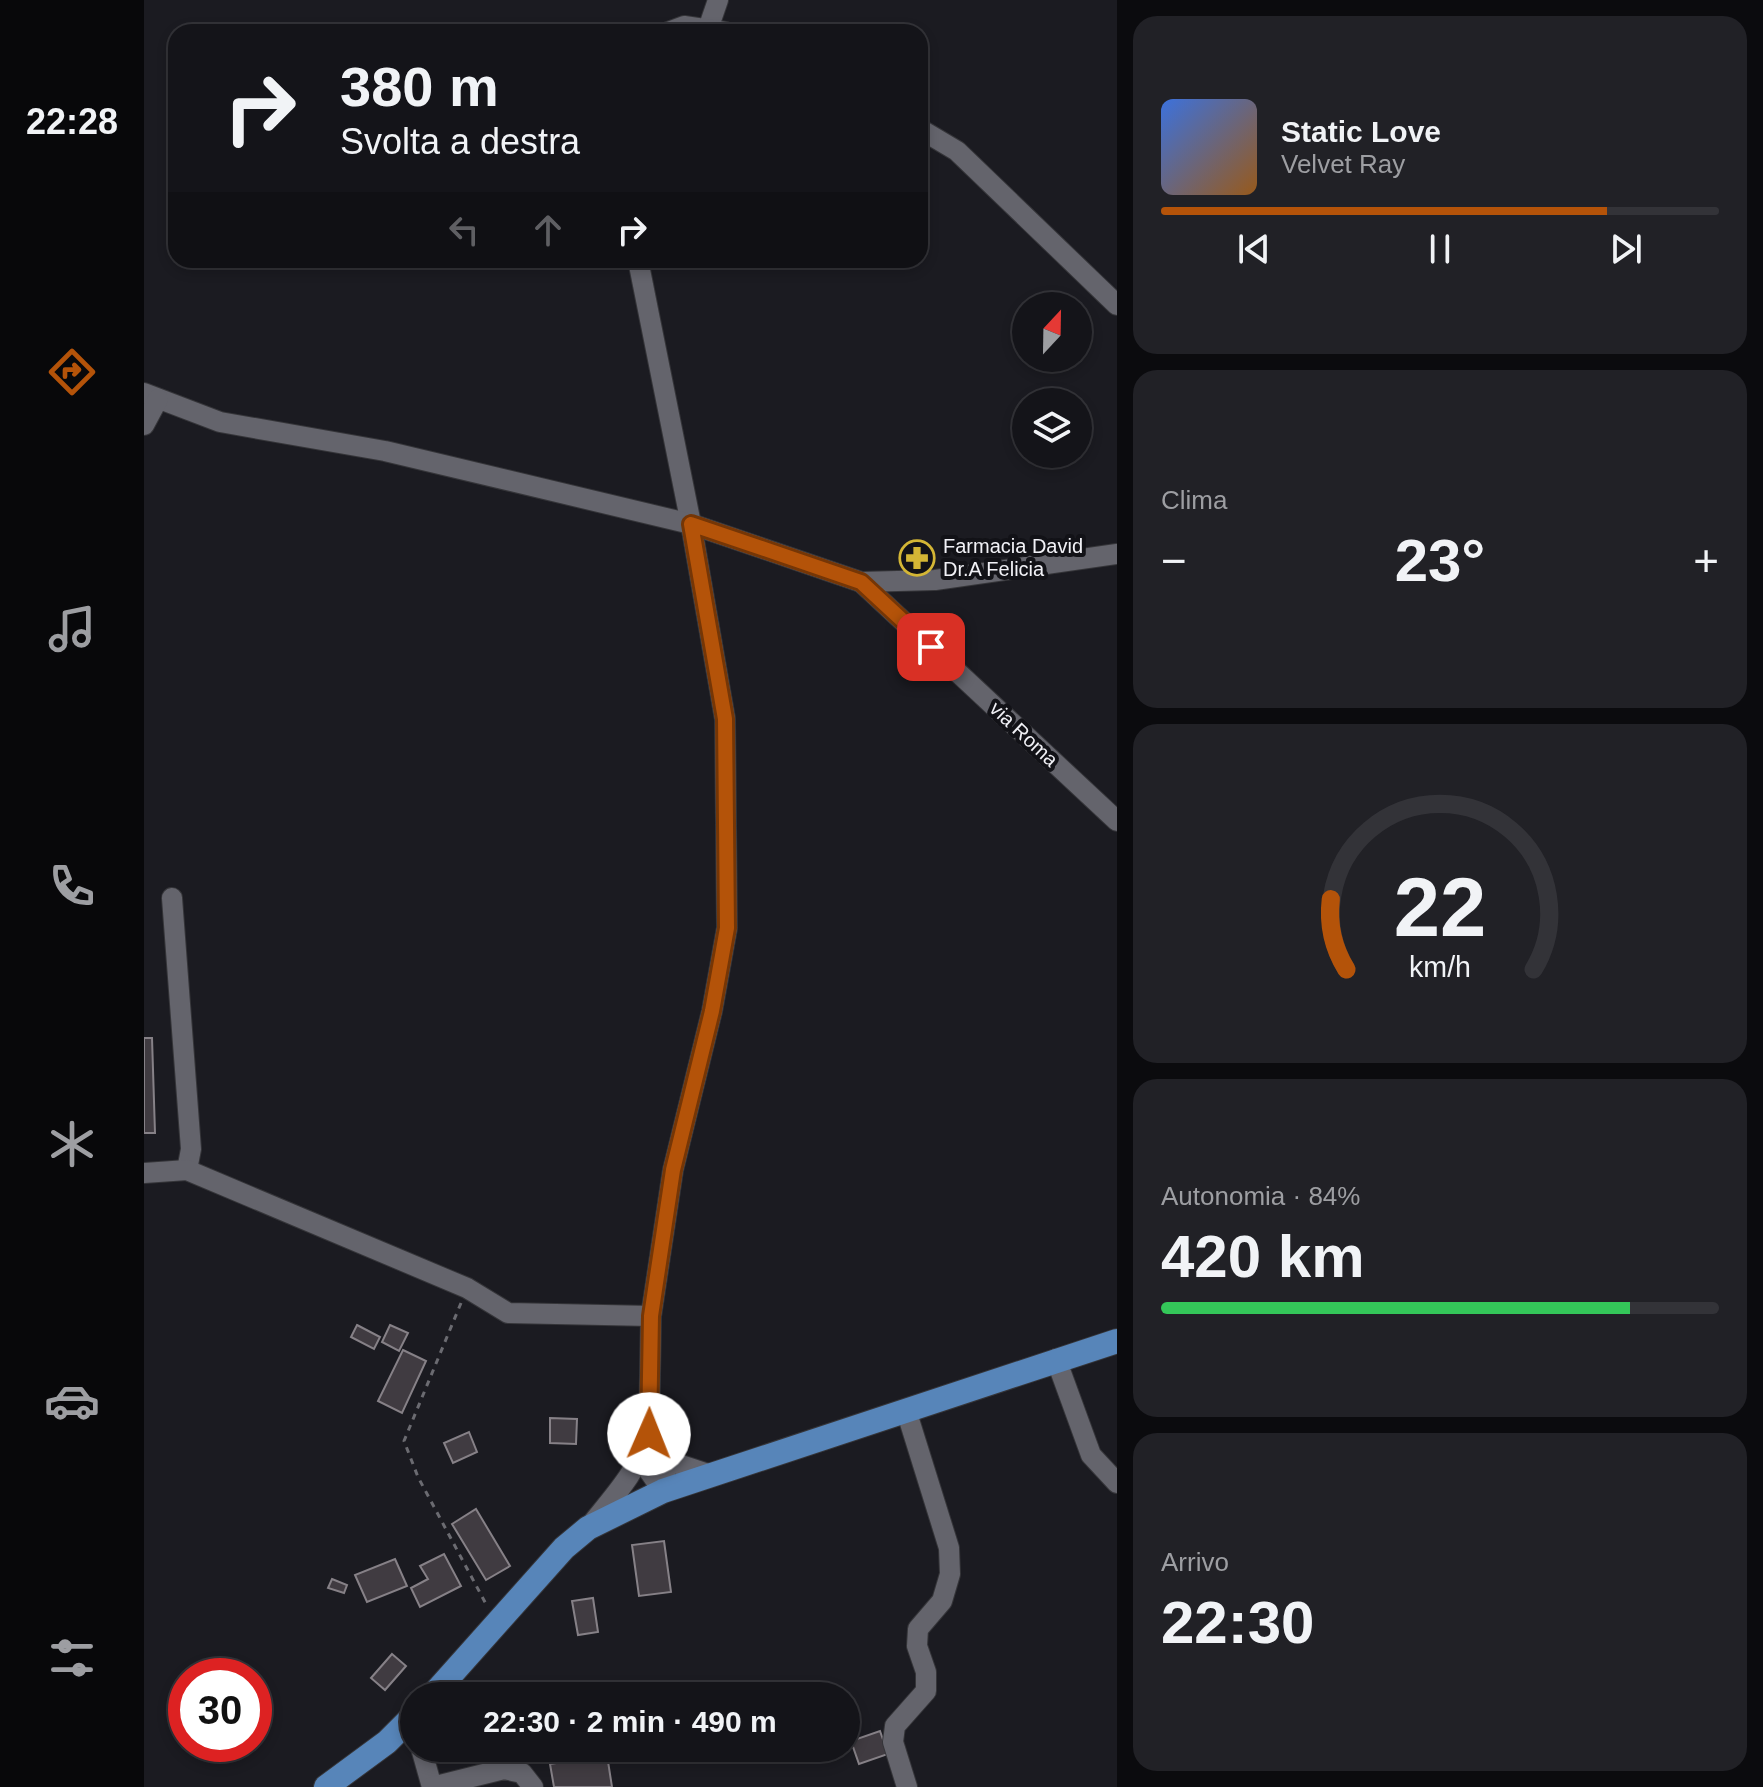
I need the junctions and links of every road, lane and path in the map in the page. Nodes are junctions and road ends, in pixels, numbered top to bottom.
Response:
1 (718, 0) edge
2 (717, 24) edge
3 (928, 134) edge
4 (640, 268) edge
5 (1117, 305) edge
6 (151, 396) edge
7 (144, 425) edge
8 (691, 524) junction
9 (1117, 554) edge
10 (861, 582) junction
11 (1117, 821) edge
12 (172, 898) dead end
13 (187, 1170) junction
14 (144, 1173) edge
15 (467, 1288) junction
16 (651, 1316) junction
17 (1117, 1341) edge
18 (1056, 1359) junction
19 (906, 1410) junction
20 (650, 1443) junction
21 (711, 1475) junction
22 (1117, 1483) edge
23 (663, 1491) junction
24 (588, 1528) junction
25 (497, 1624) junction
26 (445, 1682) edge
27 (400, 1730) edge
28 (425, 1762) edge
29 (326, 1787) edge
30 (432, 1787) edge
31 (533, 1787) edge
32 (907, 1787) edge

1 - 2 street
3 - 5 street
4 - 8 street
6 - 7 street
6 - 8 street
8 - 10 street
8 - 16 street
9 - 10 street
10 - 11 street, via Roma
12 - 13 street
13 - 14 street
13 - 15 street
15 - 16 street
15 - 25 path
16 - 20 street
17 - 18 main road
18 - 19 main road
18 - 22 street
19 - 21 main road
19 - 32 street
20 - 21 street
20 - 23 street
20 - 24 street
21 - 23 main road
23 - 24 main road
24 - 25 main road
25 - 26 main road
27 - 29 main road
28 - 30 street
30 - 31 street

